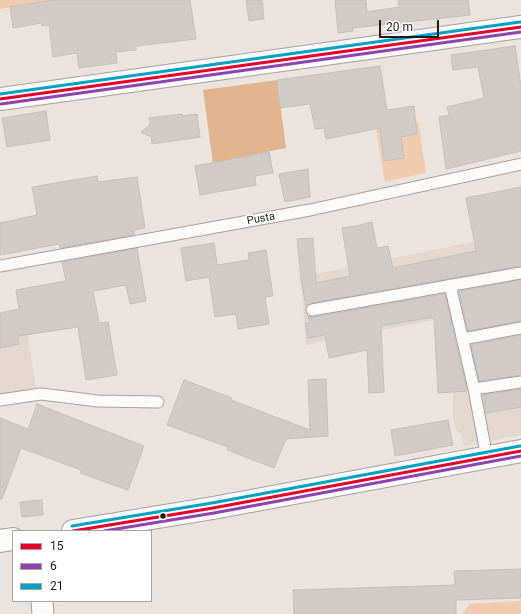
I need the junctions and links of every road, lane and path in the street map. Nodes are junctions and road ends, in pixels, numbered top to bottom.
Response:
1 (520, 26) edge
2 (0, 99) edge
3 (521, 164) edge
4 (0, 266) edge
5 (521, 273) edge
6 (450, 285) junction
7 (312, 310) dead end
8 (521, 328) edge
9 (462, 339) junction
10 (521, 382) edge
11 (474, 390) junction
12 (0, 400) edge
13 (158, 402) dead end
14 (521, 451) edge
15 (487, 458) junction
16 (79, 530) edge
17 (12, 539) edge
18 (0, 541) edge
19 (42, 602) edge
20 (43, 614) edge

1 - 2 street
3 - 4 lane, Pusta
5 - 6 lane
6 - 7 lane
6 - 9 lane
8 - 9 lane
9 - 11 lane
10 - 11 lane
11 - 15 lane
12 - 13 lane
14 - 15 street
15 - 16 street
17 - 18 street
19 - 20 street

